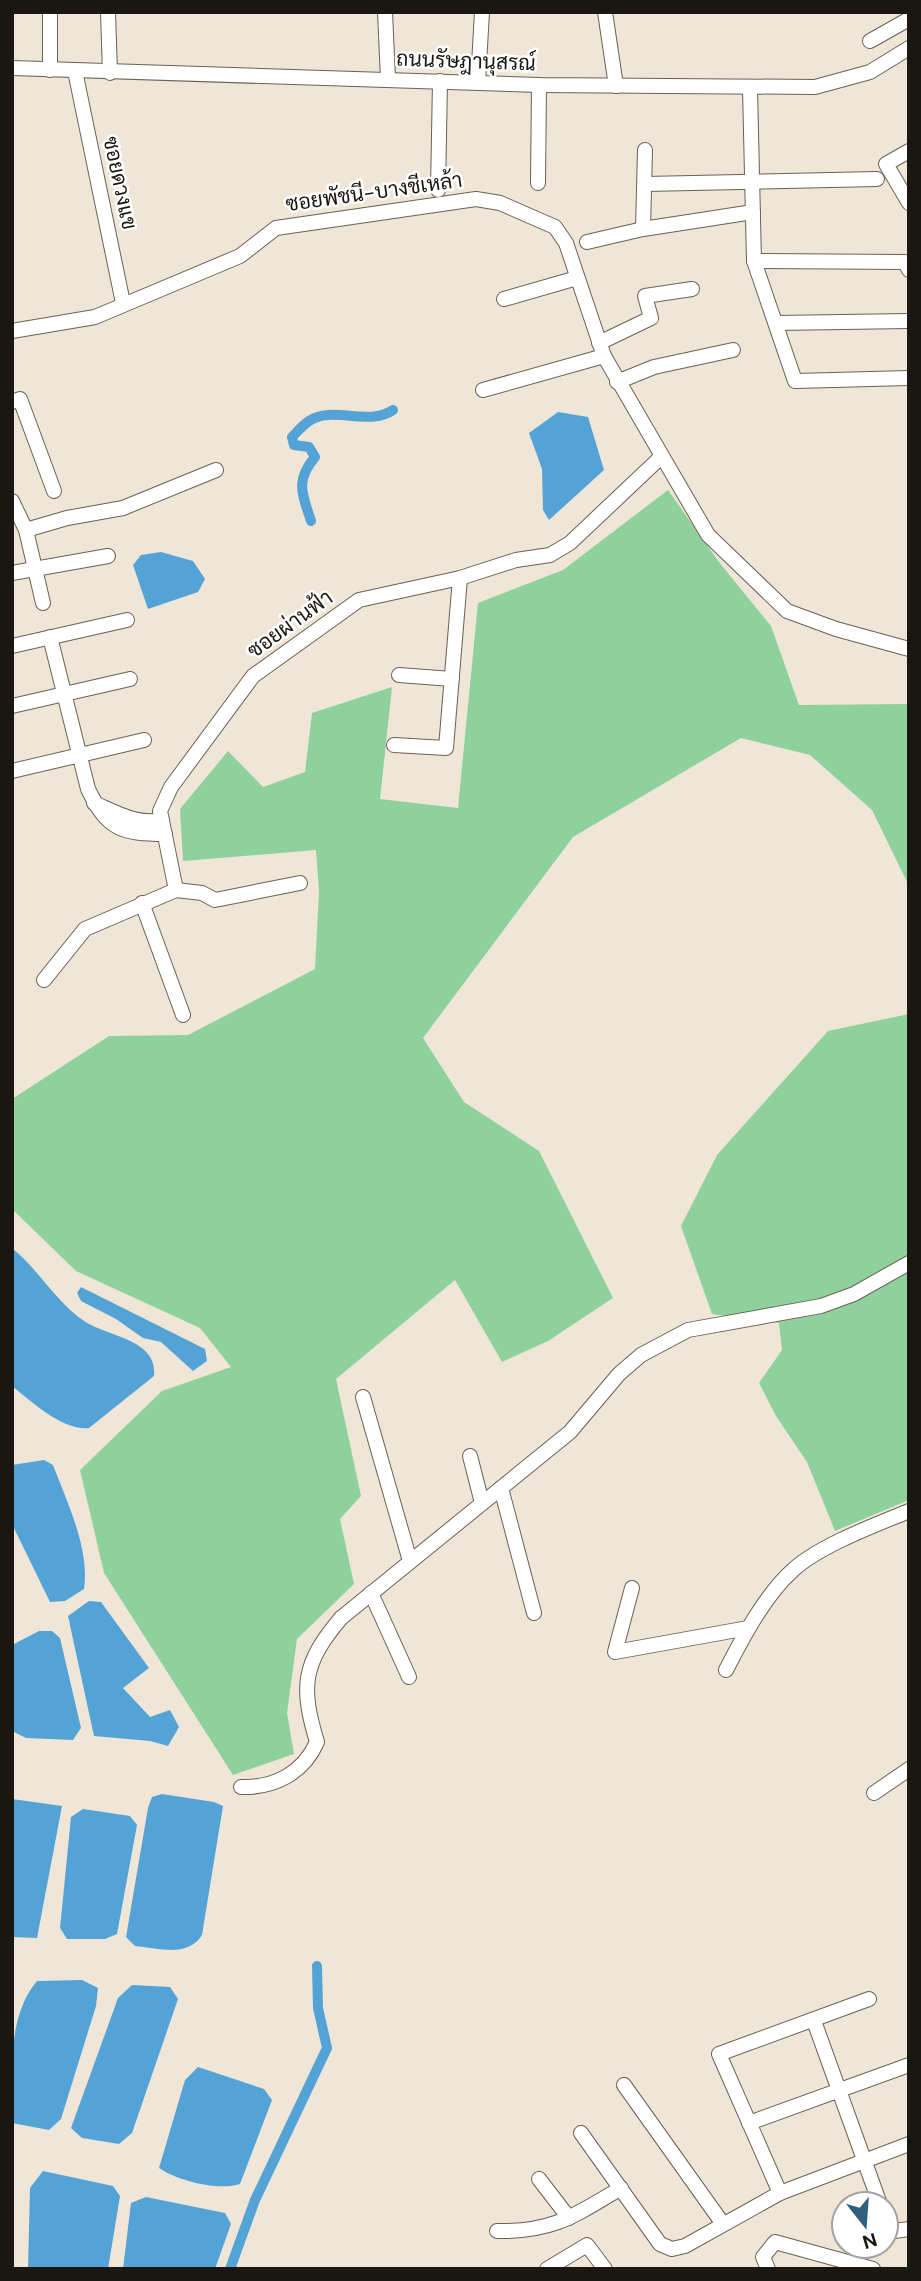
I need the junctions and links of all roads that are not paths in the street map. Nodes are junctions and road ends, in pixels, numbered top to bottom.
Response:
1 (41, 12) edge
2 (50, 12) edge
3 (108, 12) edge
4 (385, 12) edge
5 (482, 12) edge
6 (605, 12) edge
7 (909, 19) edge
8 (870, 41) dead end
9 (909, 48) edge
10 (12, 68) edge
11 (46, 70) junction
12 (75, 72) junction
13 (110, 73) junction
14 (388, 79) junction
15 (440, 81) junction
16 (478, 82) junction
17 (539, 85) junction
18 (616, 86) junction
19 (750, 88) junction
20 (645, 150) dead end
21 (909, 150) edge
22 (877, 178) dead end
23 (751, 182) junction
24 (538, 183) dead end
25 (646, 184) junction
26 (438, 190) dead end
27 (909, 203) edge
28 (753, 212) junction
29 (643, 229) junction
30 (587, 242) dead end
31 (754, 261) junction
32 (909, 270) edge
33 (577, 278) junction
34 (692, 289) dead end
35 (504, 299) dead end
36 (123, 303) junction
37 (909, 321) edge
38 (776, 323) junction
39 (12, 331) edge
40 (602, 349) junction
41 (733, 351) dead end
42 (909, 378) edge
43 (617, 382) junction
44 (483, 390) dead end
45 (12, 402) edge
46 (661, 457) junction
47 (216, 470) dead end
48 (54, 491) dead end
49 (12, 502) edge
50 (26, 530) junction
51 (108, 556) dead end
52 (35, 567) junction
53 (12, 573) edge
54 (460, 578) junction
55 (43, 603) dead end
56 (127, 620) dead end
57 (50, 637) junction
58 (12, 646) edge
59 (909, 649) edge
60 (399, 675) dead end
61 (130, 679) dead end
62 (453, 679) junction
63 (64, 694) junction
64 (12, 706) edge
65 (144, 740) dead end
66 (394, 744) dead end
67 (80, 755) junction
68 (12, 771) edge
69 (163, 827) junction
70 (300, 883) dead end
71 (176, 890) junction
72 (142, 903) junction
73 (49, 976) dead end
74 (183, 1015) dead end
75 (909, 1263) edge
76 (363, 1396) dead end
77 (470, 1456) dead end
78 (501, 1488) junction
79 (482, 1503) junction
80 (909, 1511) edge
81 (410, 1561) junction
82 (632, 1588) dead end
83 (371, 1593) junction
84 (534, 1613) dead end
85 (748, 1628) junction
86 (726, 1670) dead end
87 (409, 1677) dead end
88 (909, 1769) edge
89 (241, 1787) dead end
90 (874, 1793) dead end
91 (869, 1999) dead end
92 (814, 2021) junction
93 (909, 2065) edge
94 (624, 2085) dead end
95 (840, 2090) junction
96 (749, 2123) junction
97 (581, 2133) dead end
98 (909, 2144) edge
99 (866, 2161) junction
100 (539, 2179) dead end
101 (621, 2188) junction
102 (875, 2190) edge
103 (780, 2193) junction
104 (569, 2218) junction
105 (723, 2224) junction
106 (496, 2231) dead end
107 (547, 2269) edge
108 (605, 2269) edge
109 (768, 2269) edge
110 (873, 2269) edge

1 - 11 street
2 - 11 street
3 - 13 street
4 - 14 street
5 - 16 street
6 - 18 street
7 - 8 street
9 - 19 street, ถนนรัษฎานุสรณ์
10 - 11 street, ถนนรัษฎานุสรณ์
11 - 12 street, ถนนรัษฎานุสรณ์
12 - 13 street, ถนนรัษฎานุสรณ์
12 - 36 street, ซอยดวงแข
13 - 14 street, ถนนรัษฎานุสรณ์
14 - 15 street, ถนนรัษฎานุสรณ์
15 - 16 street, ถนนรัษฎานุสรณ์
15 - 26 street
16 - 17 street, ถนนรัษฎานุสรณ์
17 - 18 street, ถนนรัษฎานุสรณ์
17 - 24 street
18 - 19 street, ถนนรัษฎานุสรณ์
19 - 23 street
20 - 25 street
21 - 27 street
22 - 23 street
23 - 25 street
23 - 28 street
25 - 29 street
28 - 29 street
28 - 31 street
29 - 30 street
31 - 32 street
31 - 38 street
33 - 35 street
33 - 36 street, ซอยพัชนี-บางชีเหล้า
33 - 40 street, ซอยพัชนี-บางชีเหล้า
34 - 40 street
36 - 39 street, ซอยพัชนี-บางชีเหล้า
37 - 38 street
38 - 42 street
40 - 43 street, ซอยพัชนี-บางชีเหล้า
40 - 44 street
41 - 43 street
43 - 46 street, ซอยพัชนี-บางชีเหล้า
45 - 48 street
46 - 54 street, ซอยผ่านฟ้า
46 - 59 street, ซอยพัชนี-บางชีเหล้า
47 - 50 street
49 - 50 street
50 - 52 street
51 - 52 street
52 - 53 street
52 - 55 street
54 - 62 street
54 - 69 street, ซอยผ่านฟ้า
56 - 57 street
57 - 58 street
57 - 63 street
60 - 62 street
61 - 63 street
62 - 66 street
63 - 64 street
63 - 67 street
65 - 67 street
67 - 68 street
67 - 69 street
69 - 71 street, ซอยผ่านฟ้า
70 - 71 street
71 - 72 street
72 - 73 street
72 - 74 street
75 - 78 street
76 - 81 street
77 - 79 street
78 - 79 street
78 - 84 street
79 - 81 street
80 - 85 street
81 - 83 street
82 - 85 street
83 - 87 street
83 - 89 street
85 - 86 street
88 - 90 street
91 - 92 street
92 - 95 street
92 - 96 street
93 - 95 street
94 - 105 street
95 - 96 street
95 - 99 street
96 - 103 street
97 - 101 street
98 - 99 street
99 - 102 street
99 - 103 street
100 - 104 street
101 - 104 street
101 - 105 street
103 - 105 street
104 - 106 street
107 - 108 street
109 - 110 street

